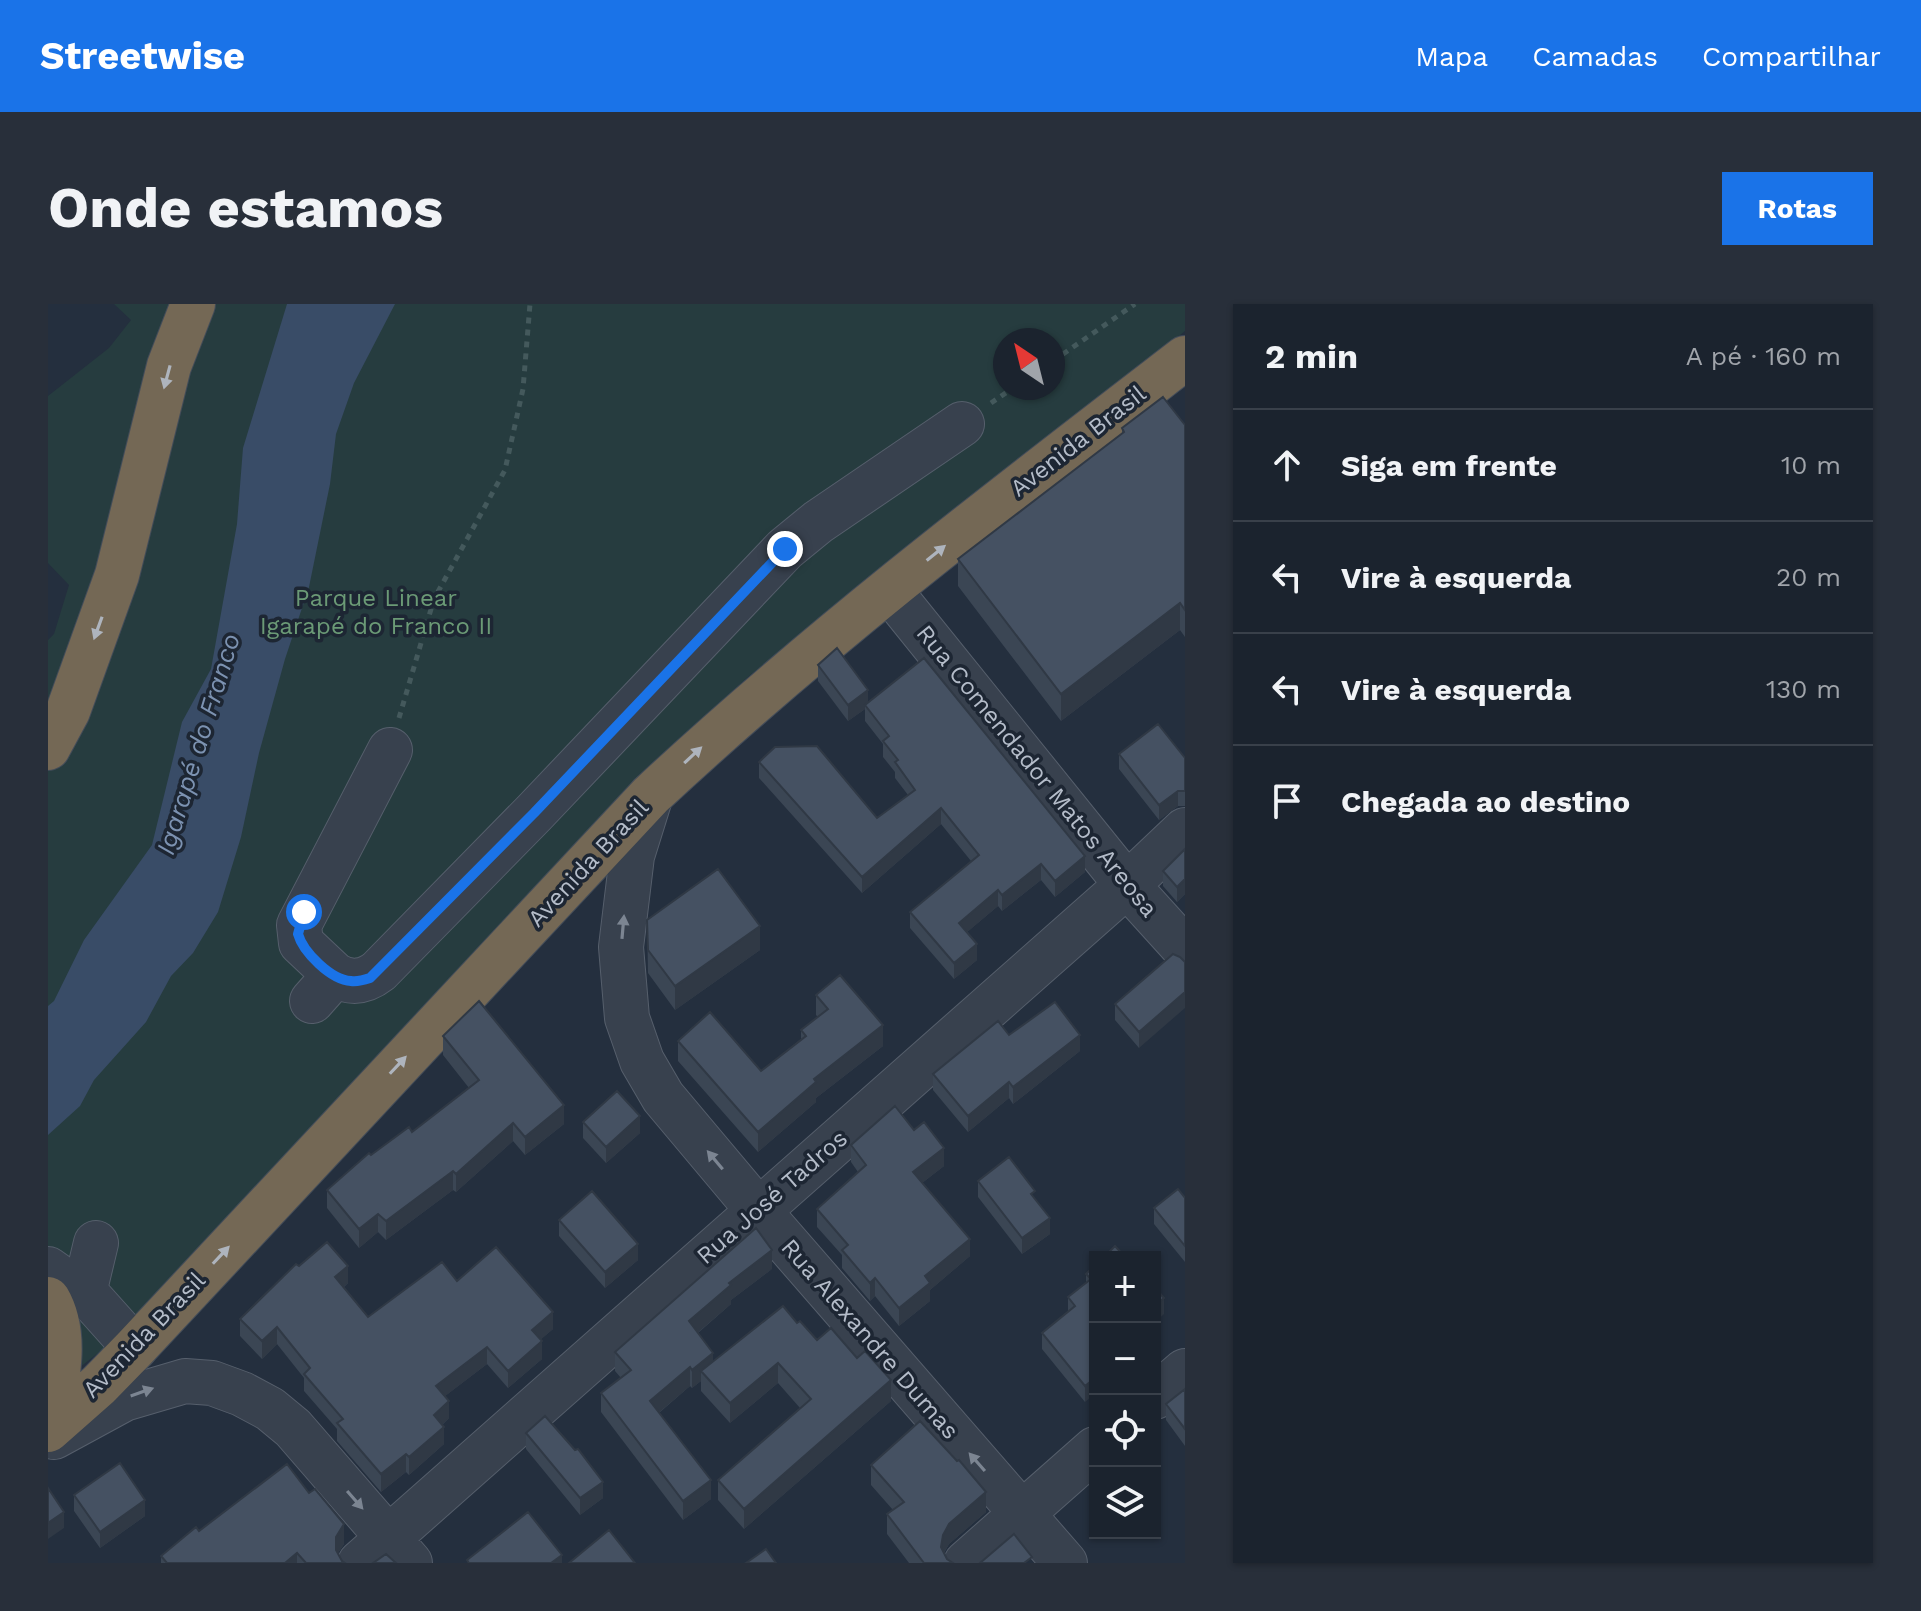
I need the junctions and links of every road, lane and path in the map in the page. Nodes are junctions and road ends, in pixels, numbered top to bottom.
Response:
1 (193, 304) edge
2 (530, 304) edge
3 (1135, 304) edge
4 (1065, 353) edge
5 (1185, 358) edge
6 (962, 424) dead end
7 (890, 591) junction
8 (48, 748) edge
9 (390, 750) joint
10 (651, 795) junction
11 (1185, 830) edge
12 (1127, 885) junction
13 (1185, 949) edge
14 (757, 1209) junction
15 (96, 1243) dead end
16 (48, 1269) edge
17 (66, 1296) edge
18 (135, 1348) junction
19 (1185, 1371) edge
20 (1157, 1395) edge
21 (49, 1433) edge
22 (1089, 1454) edge
23 (1022, 1513) junction
24 (386, 1555) edge
25 (966, 1563) edge
26 (1065, 1563) edge

1 -> 8 highway
2 - 9 path
3 - 4 path
7 -> 5 highway, Avenida Brasil
6 - 9 street
10 -> 7 highway, Avenida Brasil
7 - 12 street, Rua Comendador Matos Areosa
14 -> 10 street, Rua Alexandre Dumas
18 -> 10 highway, Avenida Brasil
11 - 12 street, Rua José Tadros
12 - 13 street, Rua Comendador Matos Areosa
12 - 14 street, Rua José Tadros
23 -> 14 street, Rua Alexandre Dumas
14 - 24 street, Rua José Tadros
15 - 17 street
16 - 17 street
17 - 18 street
17 - 21 highway
18 - 21 highway, Avenida Brasil
19 - 20 street
21 -> 24 street
22 - 23 street
23 - 25 street
23 - 26 street, Rua Alexandre Dumas

